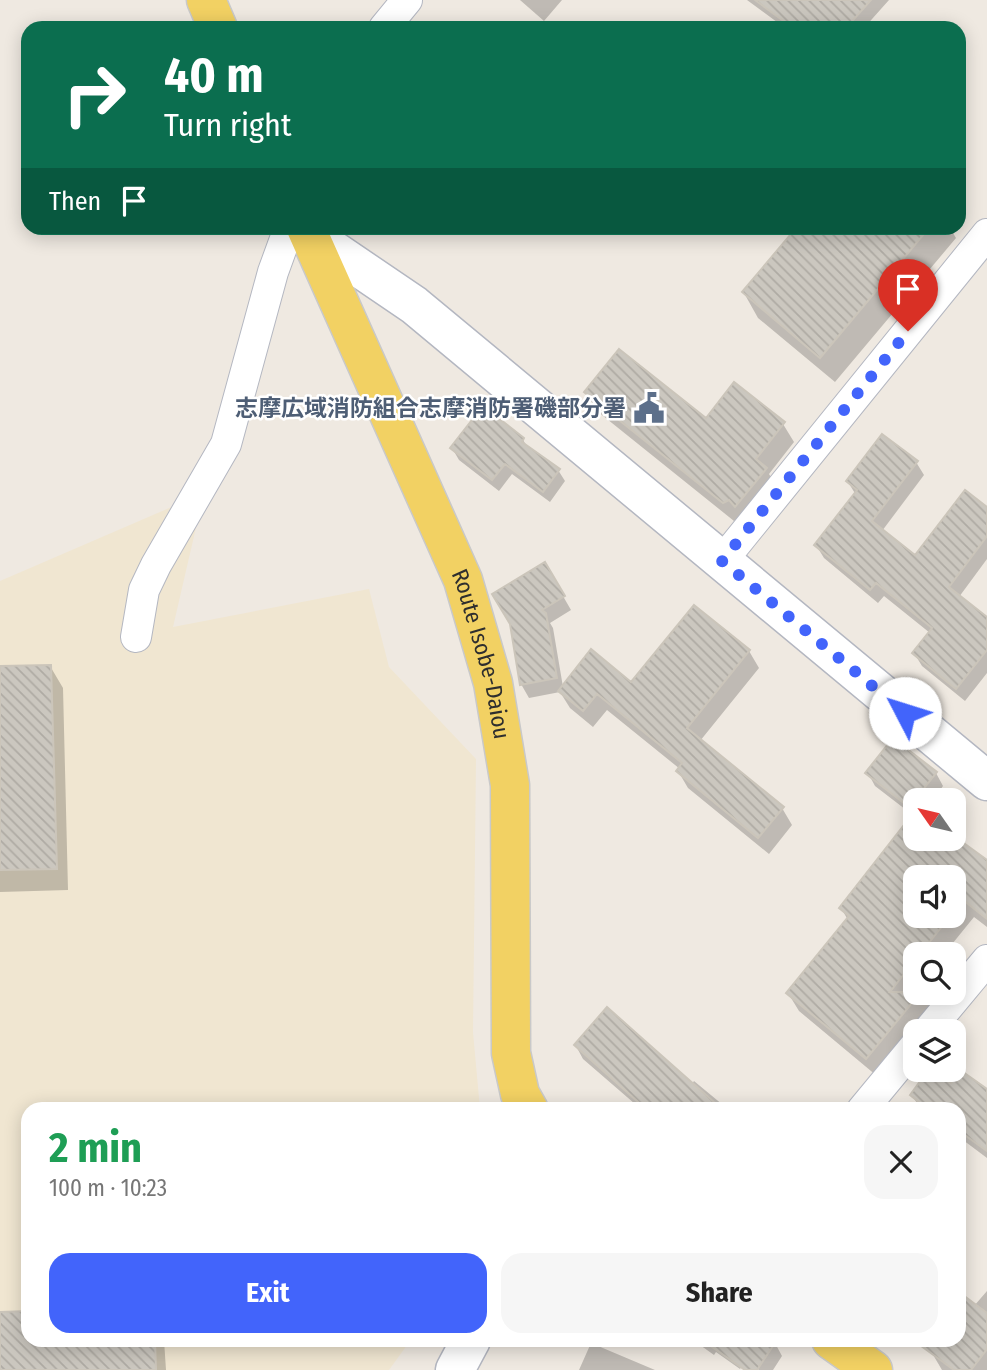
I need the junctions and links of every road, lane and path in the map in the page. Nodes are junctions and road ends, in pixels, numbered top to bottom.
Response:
1 (206, 0) edge
2 (407, 0) edge
3 (215, 21) edge
4 (390, 21) edge
5 (987, 234) edge
6 (297, 235) edge
7 (304, 235) edge
8 (310, 235) edge
9 (722, 561) junction
10 (136, 637) dead end
11 (987, 781) edge
12 (987, 960) edge
13 (938, 1019) edge
14 (903, 1060) edge
15 (524, 1102) edge
16 (869, 1102) edge
17 (467, 1347) edge
18 (841, 1347) edge
19 (455, 1370) edge
20 (873, 1370) edge

1 - 3 main road
2 - 4 street
5 - 9 street
6 - 10 street
7 - 15 main road, Route Isobe-Daiou
8 - 9 street
9 - 11 street
12 - 13 street
14 - 16 street
17 - 19 street
18 - 20 main road

